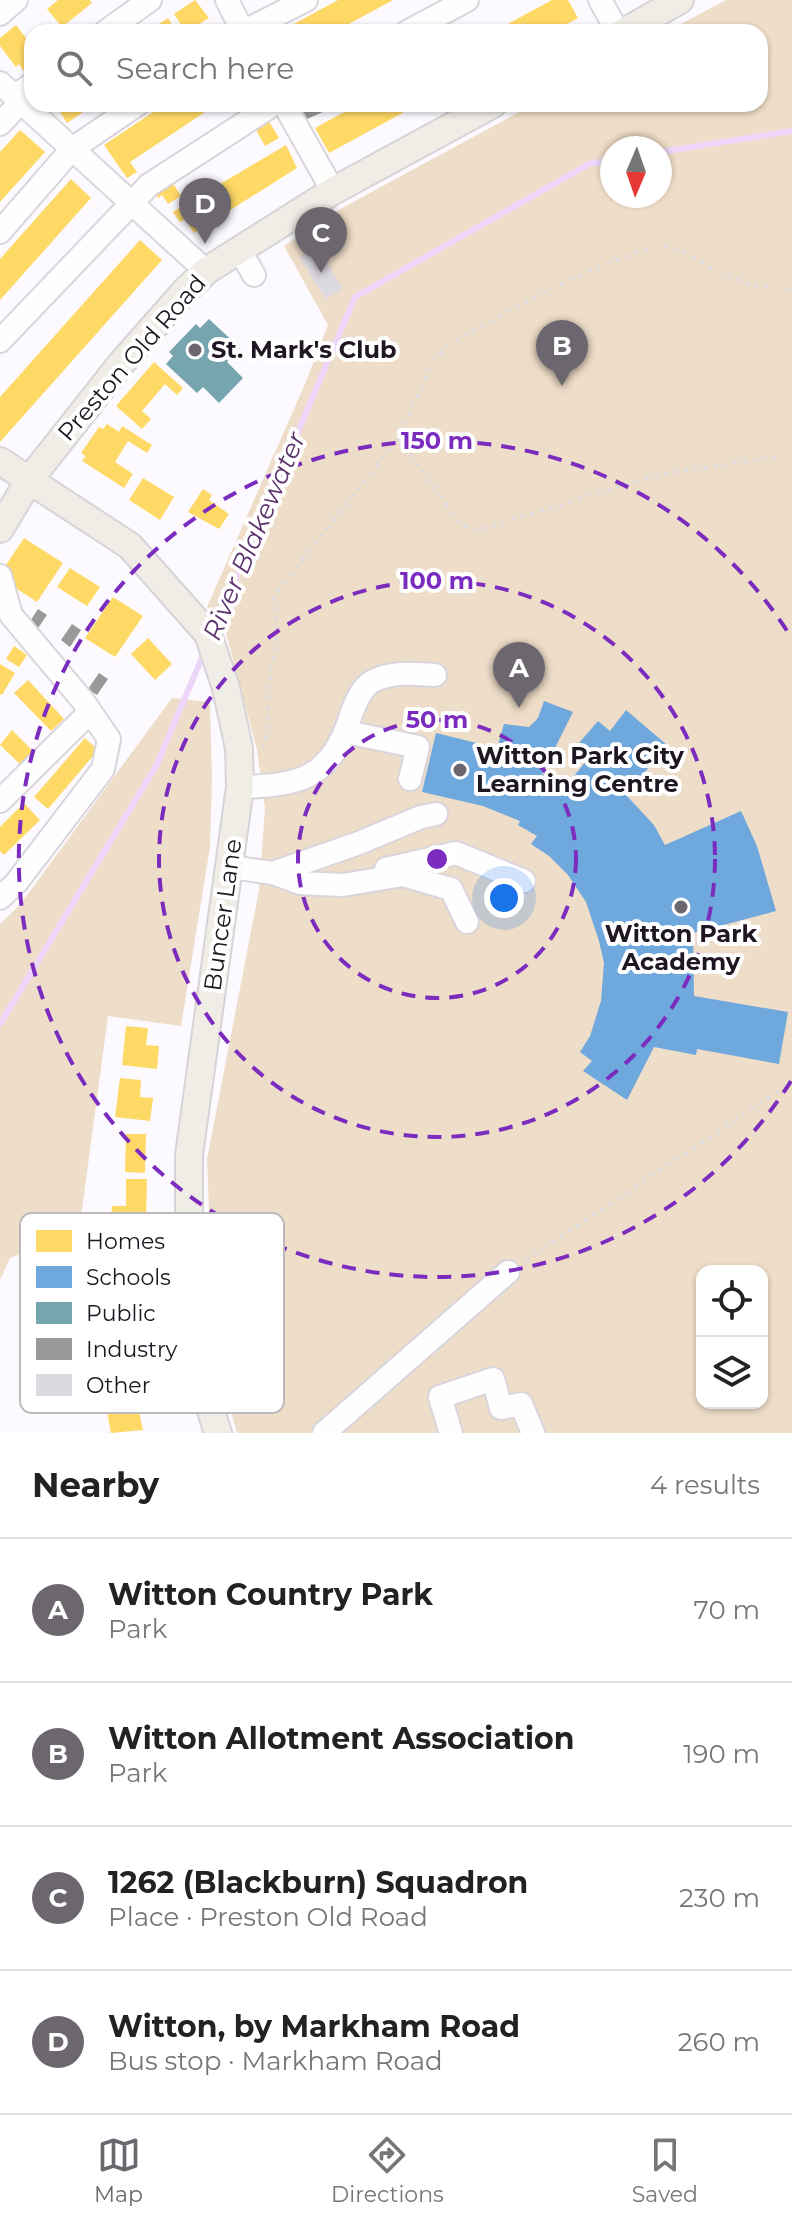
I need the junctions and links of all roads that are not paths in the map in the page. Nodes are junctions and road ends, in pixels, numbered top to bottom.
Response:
1 (16, 0) edge
2 (150, 0) edge
3 (227, 0) edge
4 (306, 0) edge
5 (467, 0) edge
6 (600, 0) edge
7 (680, 0) edge
8 (0, 14) edge
9 (116, 24) edge
10 (239, 24) edge
11 (259, 24) edge
12 (422, 24) edge
13 (616, 24) edge
14 (636, 24) edge
15 (17, 91) edge
16 (37, 112) edge
17 (126, 112) edge
18 (262, 112) edge
19 (289, 112) edge
20 (478, 112) edge
21 (0, 124) edge
22 (72, 149) junction
23 (333, 191) junction
24 (130, 203) junction
25 (0, 232) edge
26 (239, 249) junction
27 (206, 271) junction
28 (254, 275) dead end
29 (0, 341) edge
30 (0, 461) edge
31 (30, 479) junction
32 (0, 529) edge
33 (0, 576) edge
34 (435, 675) dead end
35 (90, 712) junction
36 (346, 732) junction
37 (240, 776) junction
38 (410, 779) dead end
39 (0, 801) edge
40 (436, 814) dead end
41 (231, 867) junction
42 (283, 869) junction
43 (524, 881) dead end
44 (0, 898) edge
45 (467, 922) dead end
46 (189, 1213) edge
47 (508, 1272) road end
48 (212, 1413) edge
49 (218, 1433) edge
50 (324, 1433) edge
51 (451, 1433) edge
52 (533, 1433) edge

1 - 8 street
2 - 9 street
3 - 10 street
4 - 11 street
5 - 12 street
6 - 13 street
7 - 14 main road
15 - 21 street
16 - 22 street
17 - 22 street
18 - 24 street
19 - 23 street
20 - 23 main road, Preston Old Road
22 - 24 street
22 - 25 street
23 - 26 main road, Preston Old Road
24 - 27 street
24 - 29 street
26 - 27 main road, Preston Old Road
26 - 28 street
27 - 31 main road, Preston Old Road
30 - 31 main road, Buncer Lane
31 - 32 main road, Preston Old Road
31 - 37 main road, Buncer Lane
33 - 35 street
34 - 36 street
35 - 39 street
35 - 44 street
36 - 37 street
36 - 38 street
37 - 41 main road, Buncer Lane
40 - 42 street
41 - 42 street
41 - 46 main road, Buncer Lane
42 - 43 street
42 - 45 street
47 - 50 street
48 - 49 main road, Buncer Lane
51 - 52 street

